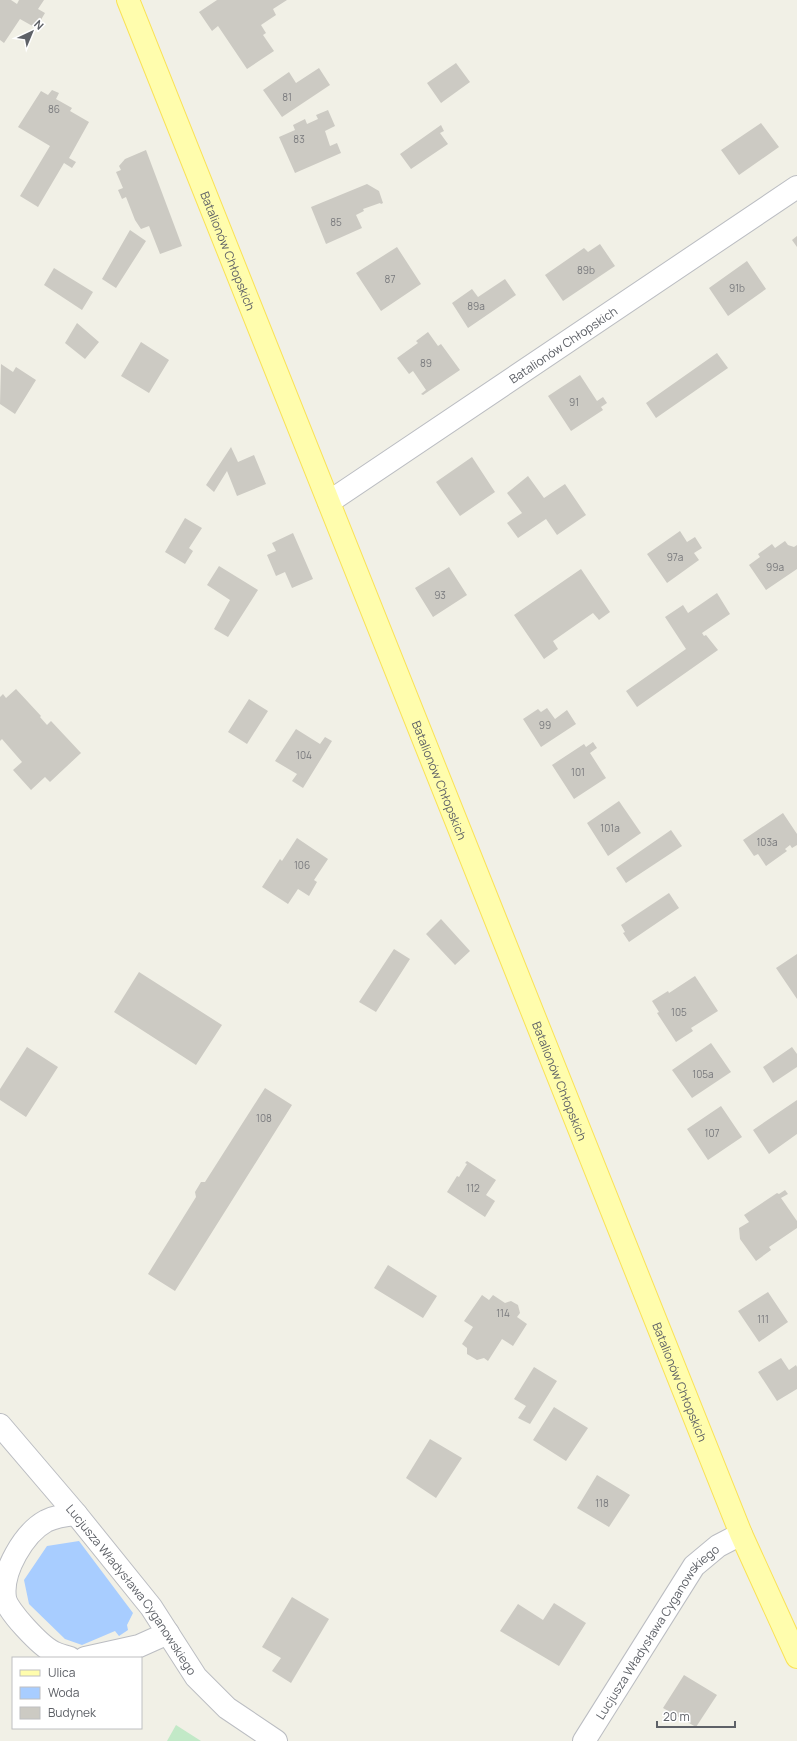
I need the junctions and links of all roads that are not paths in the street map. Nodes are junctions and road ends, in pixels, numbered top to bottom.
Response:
1 (128, 0) edge
2 (797, 187) edge
3 (329, 502) junction
4 (0, 1425) edge
5 (76, 1514) junction
6 (741, 1534) junction
7 (168, 1633) junction
8 (67, 1657) edge
9 (90, 1657) edge
10 (797, 1657) edge
11 (276, 1741) edge
12 (584, 1741) edge

1 - 3 main road, Batalionów Chłopskich
2 - 3 street, Batalionów Chłopskich
3 - 6 main road, Batalionów Chłopskich
4 - 5 street, Lucjusza Władysława Cyganowskiego
5 - 7 street, Lucjusza Władysława Cyganowskiego
5 - 8 street
6 - 10 main road, Batalionów Chłopskich
6 - 12 street, Lucjusza Władysława Cyganowskiego
7 - 9 street
7 - 11 street, Lucjusza Władysława Cyganowskiego

